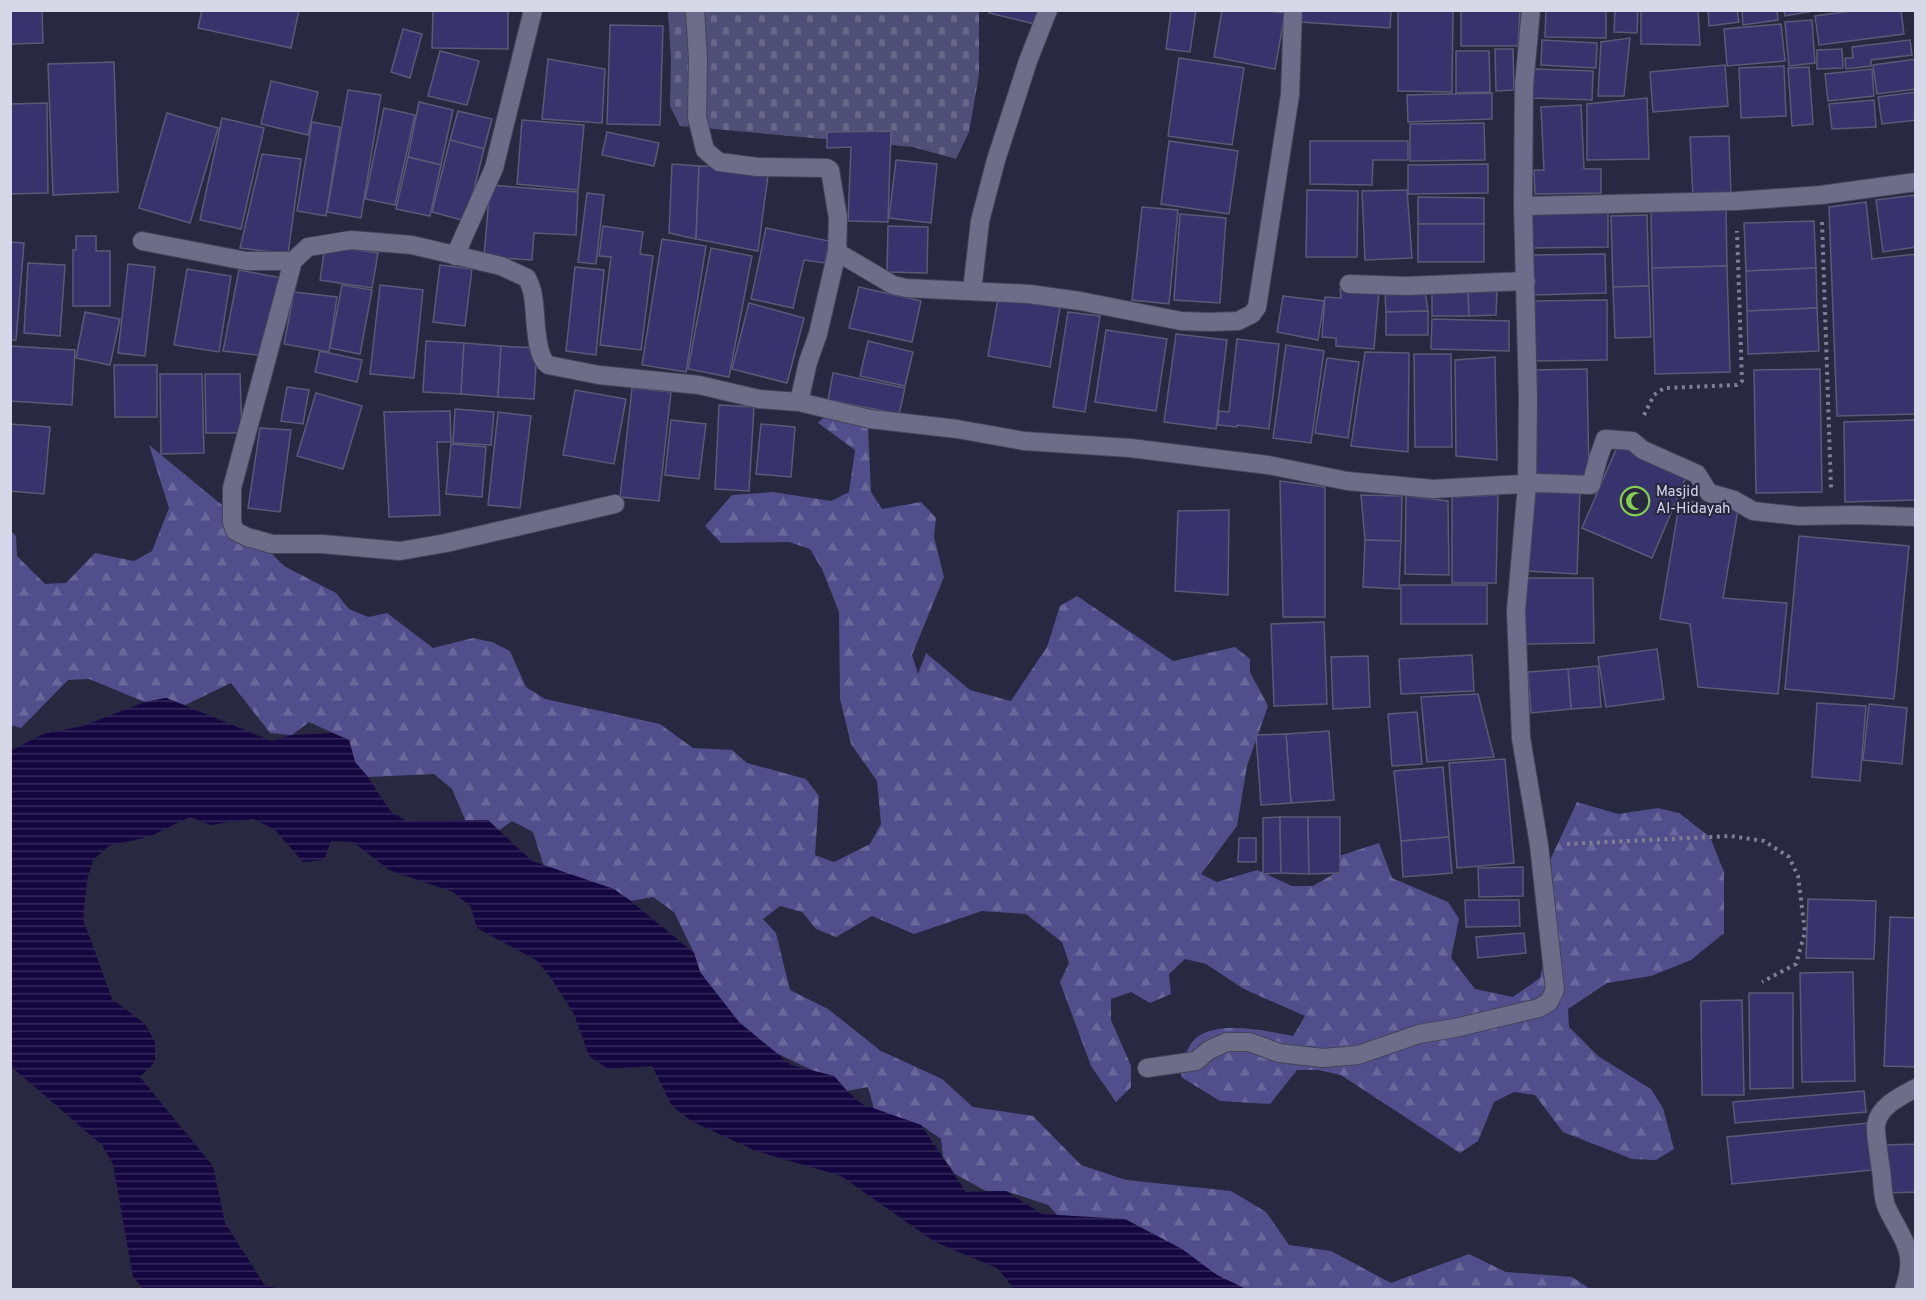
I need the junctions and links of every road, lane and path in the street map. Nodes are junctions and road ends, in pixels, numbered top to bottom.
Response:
1 (533, 10) edge
2 (695, 10) edge
3 (1048, 10) edge
4 (1293, 10) edge
5 (1531, 10) edge
6 (1916, 182) edge
7 (1821, 195) junction
8 (1736, 201) junction
9 (1523, 206) junction
10 (142, 241) dead end
11 (837, 252) junction
12 (455, 256) junction
13 (292, 261) junction
14 (1526, 281) junction
15 (1349, 284) dead end
16 (972, 291) junction
17 (799, 402) junction
18 (1632, 441) junction
19 (1527, 485) junction
20 (615, 504) dead end
21 (1832, 516) junction
22 (1916, 517) edge
23 (1539, 846) junction
24 (1762, 982) dead end
25 (1147, 1068) dead end
26 (1916, 1088) edge
27 (1904, 1290) edge

1 - 12 street
2 - 11 street
3 - 16 street
4 - 16 street
5 - 9 street
6 - 7 street
7 - 8 street
7 - 21 path
8 - 9 street
8 - 18 path
9 - 14 street
10 - 13 street
11 - 16 street
11 - 17 street
12 - 13 street
12 - 17 street
13 - 20 street
14 - 15 street
14 - 19 street
17 - 19 street
18 - 19 street
18 - 21 street
19 - 23 street
21 - 22 street
23 - 24 path
23 - 25 street
26 - 27 street

